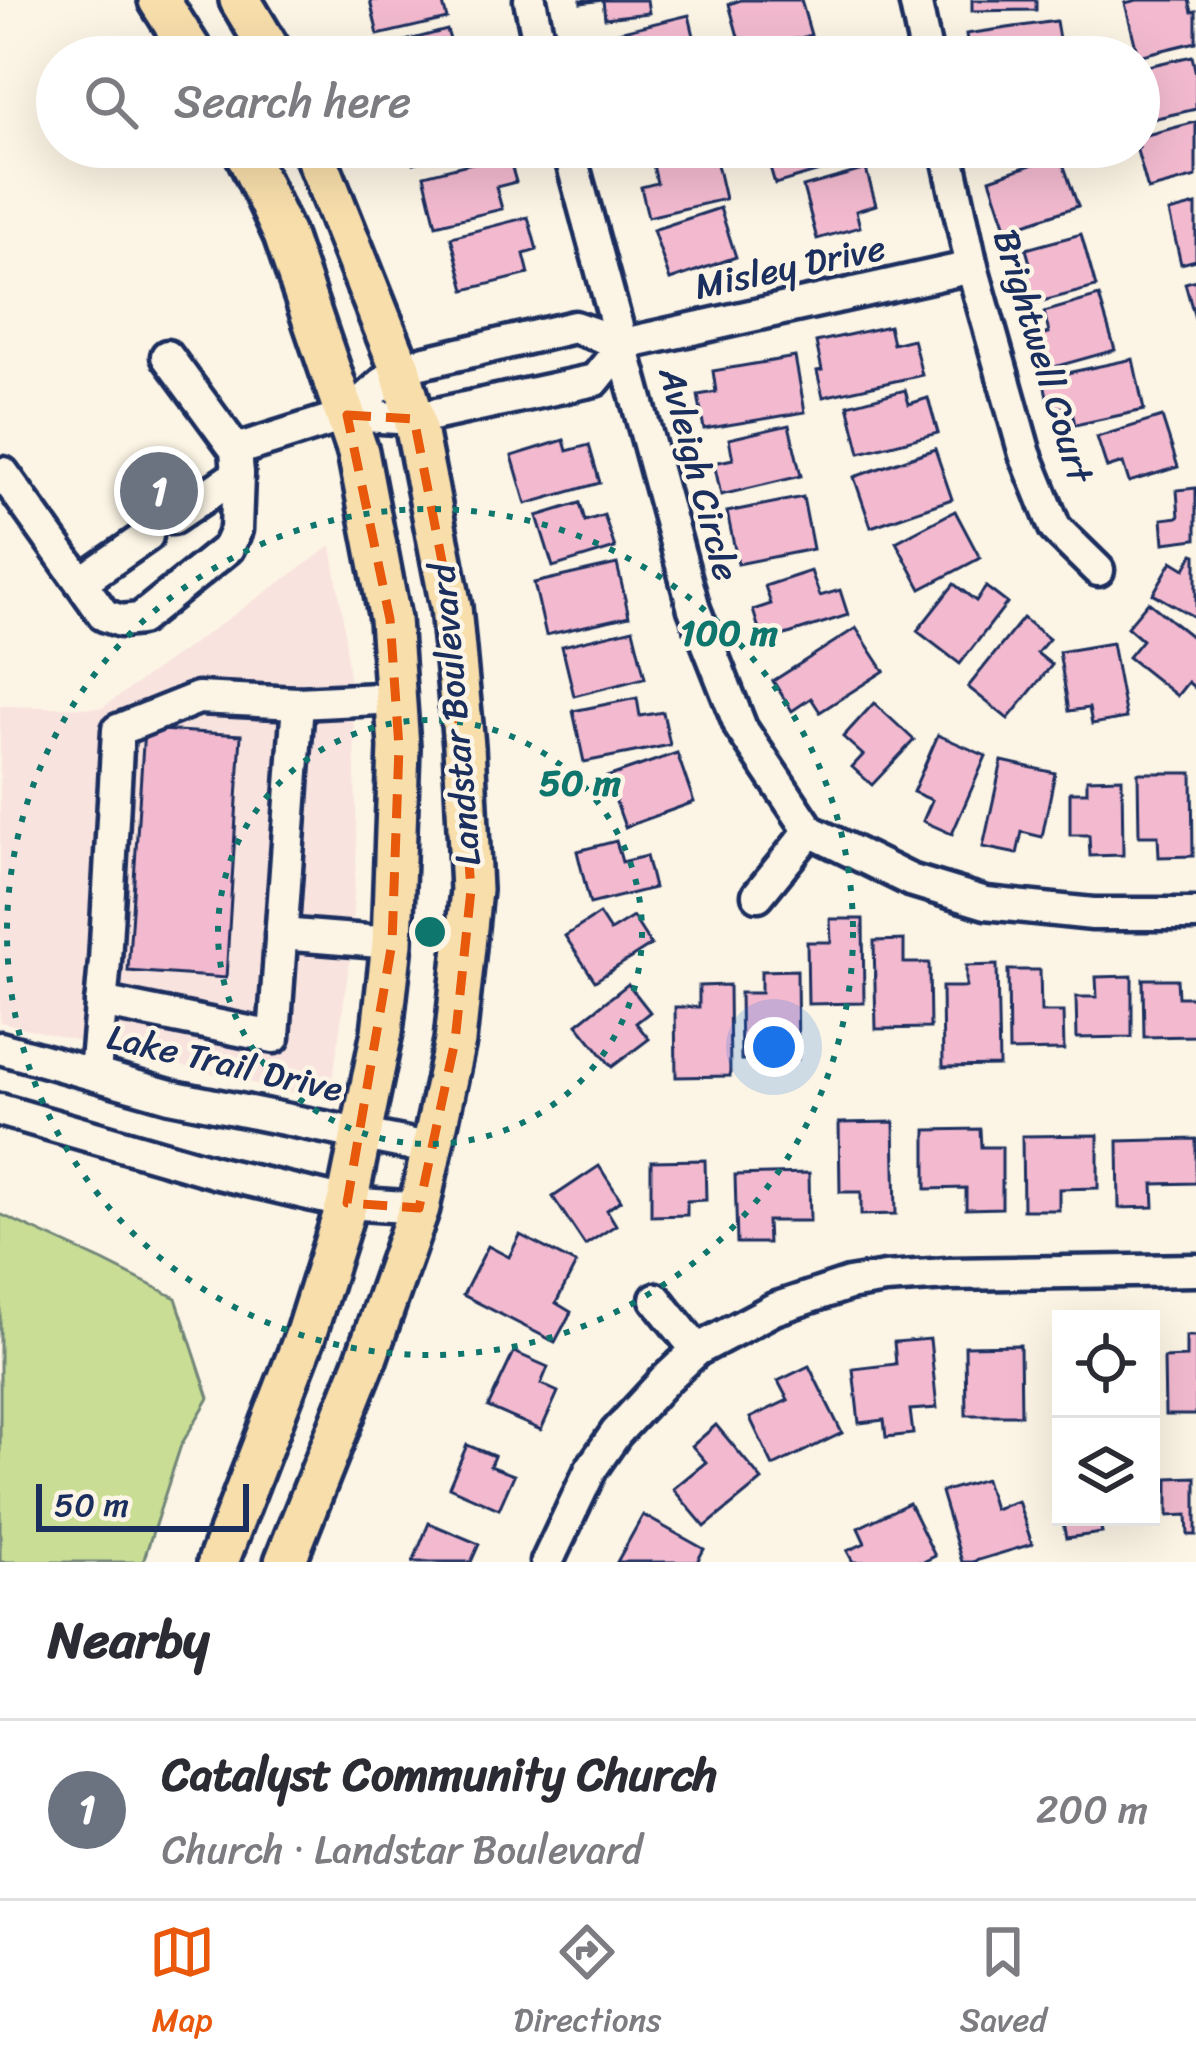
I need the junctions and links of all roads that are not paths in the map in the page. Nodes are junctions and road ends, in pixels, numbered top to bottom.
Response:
1 (159, 0) edge
2 (240, 0) edge
3 (530, 0) edge
4 (915, 0) edge
5 (182, 36) edge
6 (261, 36) edge
7 (538, 36) edge
8 (923, 36) edge
9 (253, 168) edge
10 (320, 168) edge
11 (574, 168) edge
12 (951, 168) edge
13 (972, 267) junction
14 (624, 344) junction
15 (167, 356) dead end
16 (400, 368) junction
17 (347, 415) junction
18 (414, 419) junction
19 (237, 462) junction
20 (4, 473) dead end
21 (173, 518) dead end
22 (147, 536) dead end
23 (1098, 570) dead end
24 (81, 582) junction
25 (398, 698) junction
26 (298, 703) junction
27 (809, 831) junction
28 (758, 895) dead end
29 (1196, 914) edge
30 (281, 934) junction
31 (392, 943) junction
32 (101, 1002) junction
33 (0, 1048) edge
34 (95, 1073) junction
35 (0, 1110) edge
36 (361, 1136) junction
37 (433, 1149) junction
38 (347, 1203) junction
39 (419, 1208) junction
40 (1196, 1270) edge
41 (656, 1299) dead end
42 (697, 1350) junction
43 (218, 1562) edge
44 (285, 1562) edge
45 (547, 1562) edge

1 - 5 main road
2 - 6 main road
3 - 7 street
4 - 8 street
9 - 17 main road, Landstar Boulevard
10 - 16 main road, Landstar Boulevard
11 - 14 street, Avleigh Circle
12 - 13 street, Brightwell Court
13 - 14 street, Misley Drive
13 - 23 street, Brightwell Court
14 - 16 street, Misley Drive
14 - 18 street
14 - 27 street, Avleigh Circle
15 - 19 street
16 - 17 street, Misley Drive
16 - 18 main road, Landstar Boulevard
17 - 18 street
17 - 19 street
17 - 25 main road, Landstar Boulevard
18 - 37 main road, Landstar Boulevard
19 - 21 street
19 - 24 street
20 - 24 street
22 - 24 street
25 - 26 street
25 - 31 main road, Landstar Boulevard
26 - 30 street
26 - 32 street
27 - 28 street
27 - 29 street
30 - 31 street
30 - 32 street
31 - 36 main road, Landstar Boulevard
32 - 34 street
33 - 34 street, Lake Trail Drive
34 - 36 street, Lake Trail Drive
35 - 38 street
36 - 37 street, Lake Trail Drive
36 - 38 main road, Landstar Boulevard
37 - 39 main road, Landstar Boulevard
38 - 39 street
38 - 43 main road, Landstar Boulevard
39 - 44 main road, Landstar Boulevard
40 - 42 street
41 - 42 street
42 - 45 street

